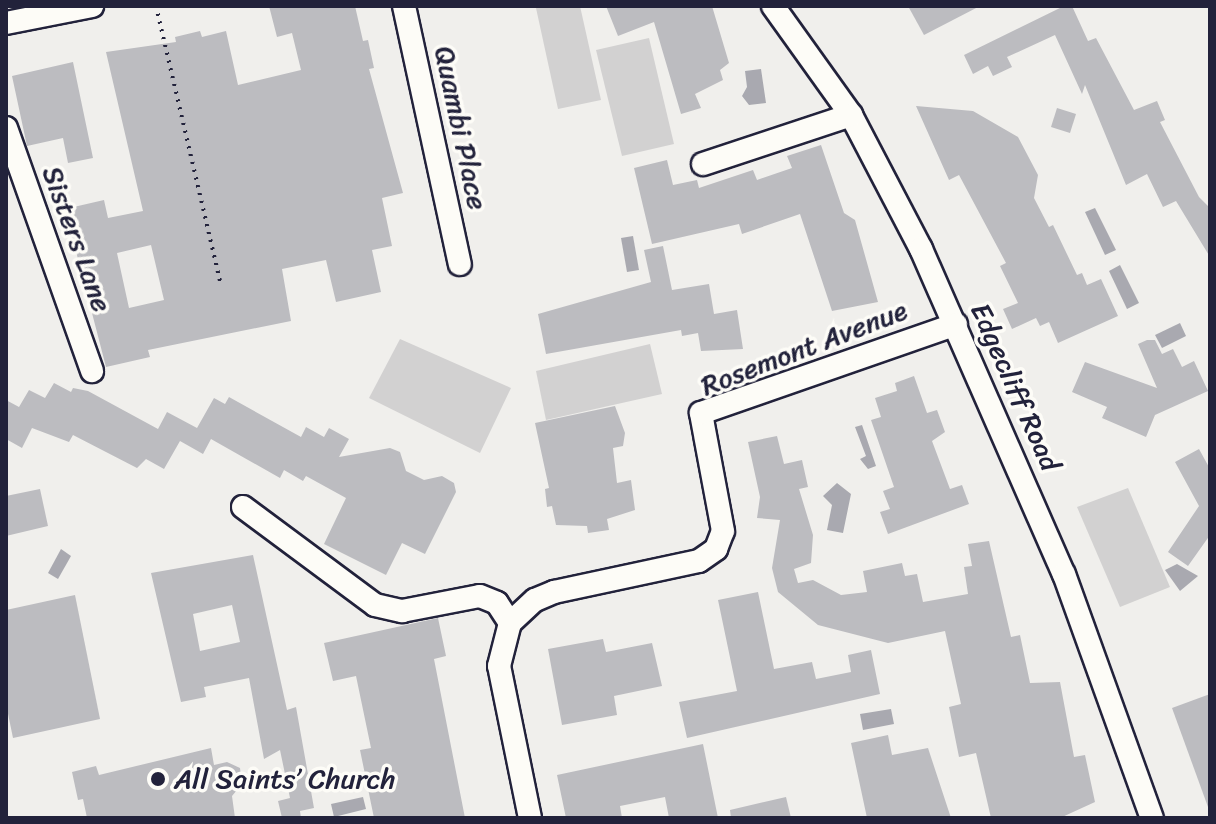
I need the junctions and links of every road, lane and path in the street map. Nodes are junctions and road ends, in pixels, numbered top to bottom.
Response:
1 (92, 6) edge
2 (156, 6) edge
3 (404, 6) edge
4 (773, 6) edge
5 (6, 23) edge
6 (851, 115) junction
7 (6, 128) edge
8 (703, 164) dead end
9 (460, 264) dead end
10 (221, 285) dead end
11 (956, 324) junction
12 (92, 371) dead end
13 (243, 507) dead end
14 (510, 623) junction
15 (530, 818) edge
16 (1152, 818) edge

1 - 5 street
2 - 10 path
3 - 9 street, Quambi Place
4 - 6 street, Edgecliff Road
6 - 8 street
6 - 11 street, Edgecliff Road
7 - 12 street, Sisters Lane
11 - 14 street, Rosemont Avenue
11 - 16 street, Edgecliff Road
13 - 14 street
14 - 15 street

